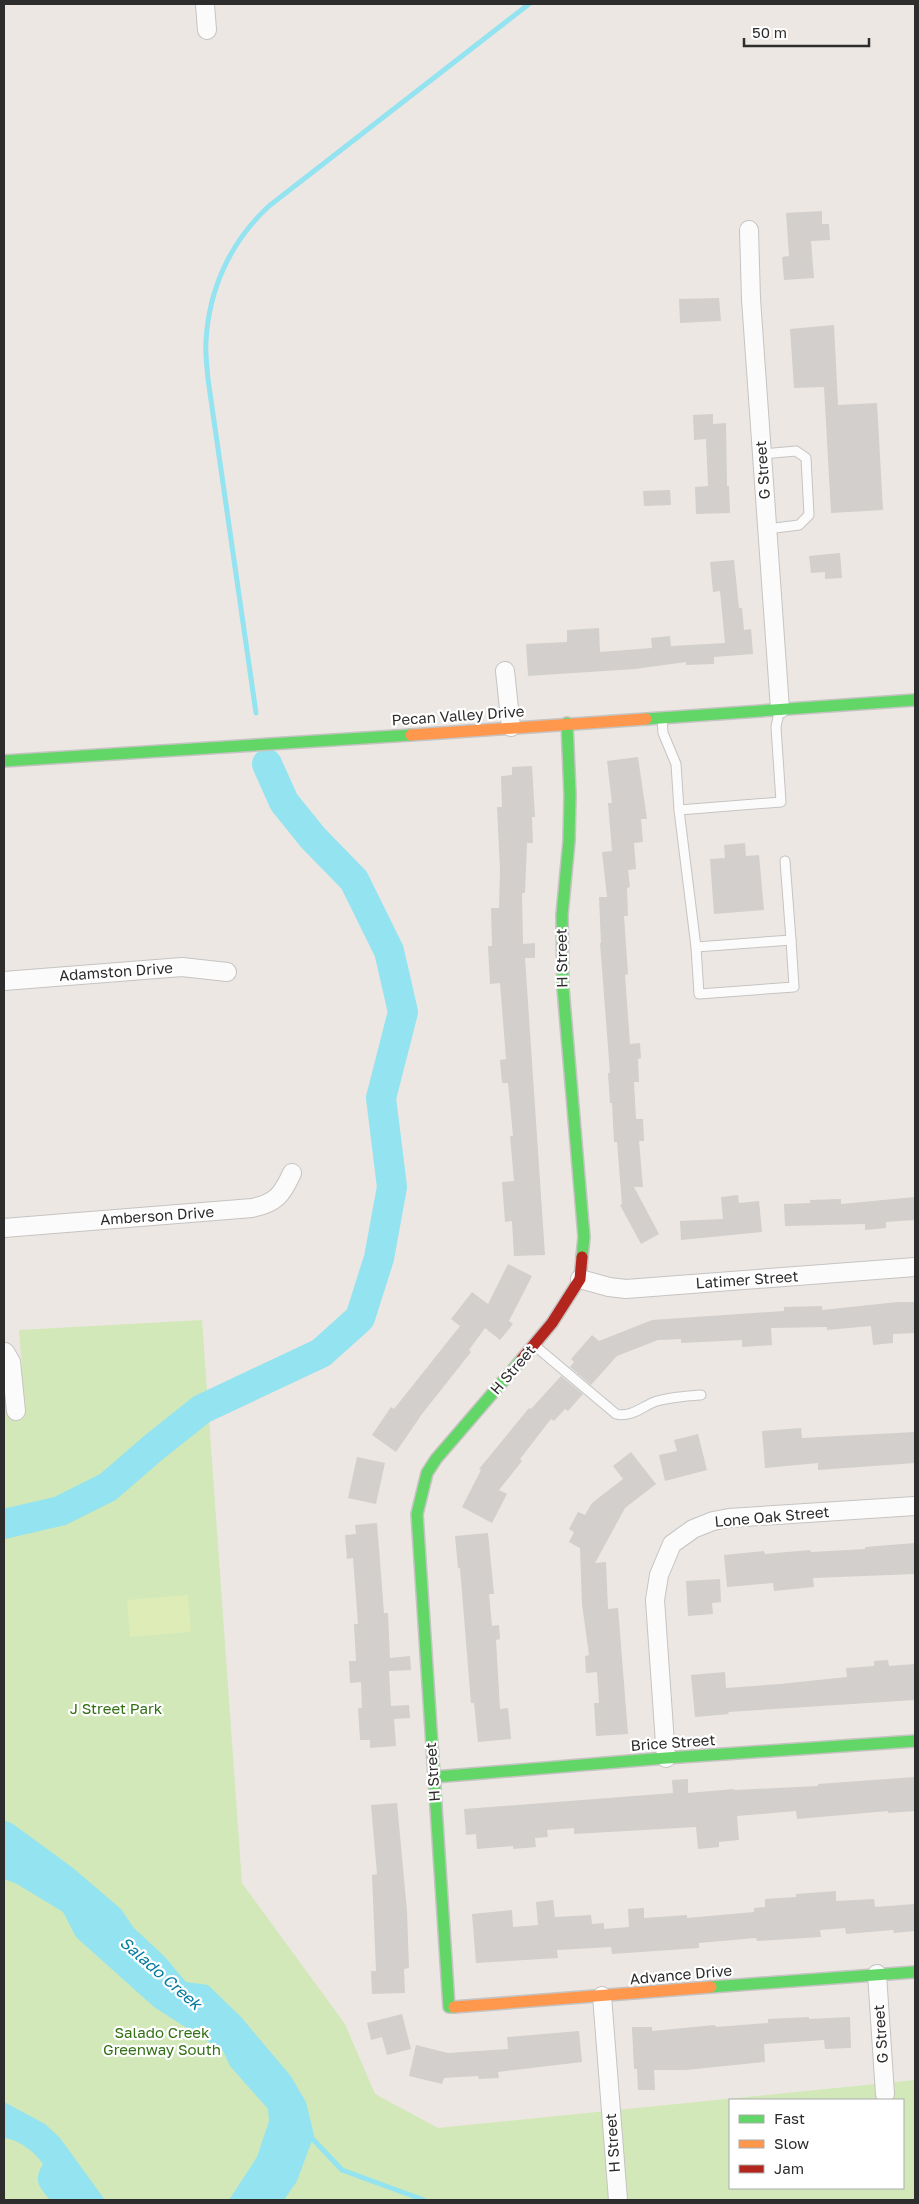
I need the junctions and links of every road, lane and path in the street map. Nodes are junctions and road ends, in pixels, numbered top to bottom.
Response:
1 (205, 4) edge
2 (207, 30) dead end
3 (749, 230) dead end
4 (762, 454) junction
5 (767, 529) junction
6 (505, 671) dead end
7 (915, 700) edge
8 (780, 709) junction
9 (662, 717) junction
10 (567, 723) junction
11 (511, 727) junction
12 (4, 761) edge
13 (679, 810) junction
14 (785, 862) dead end
15 (791, 940) junction
16 (696, 947) junction
17 (228, 972) dead end
18 (4, 981) edge
19 (292, 1173) dead end
20 (4, 1228) edge
21 (915, 1267) edge
22 (580, 1279) junction
23 (534, 1344) junction
24 (4, 1348) edge
25 (701, 1395) dead end
26 (10, 1412) edge
27 (915, 1506) edge
28 (915, 1741) edge
29 (666, 1758) junction
30 (434, 1778) junction
31 (915, 1972) edge
32 (876, 1974) junction
33 (602, 1996) junction
34 (449, 2007) joint
35 (885, 2094) dead end
36 (618, 2200) edge

1 - 2 street
3 - 4 street, G Street
4 - 5 street, G Street
4 - 5 lane
5 - 8 street, G Street
6 - 11 street
7 - 8 street, Pecan Valley Drive
8 - 9 street, Pecan Valley Drive
8 - 13 lane
9 - 10 street, Pecan Valley Drive
9 - 13 lane
10 - 11 street, Pecan Valley Drive
10 - 22 street, H Street
11 - 12 street, Pecan Valley Drive
13 - 16 lane
14 - 15 lane
15 - 16 lane
15 - 16 lane
17 - 18 street, Adamston Drive
19 - 20 street, Amberson Drive
21 - 22 street, Latimer Street
22 - 23 street, H Street
23 - 25 lane
23 - 30 street, H Street
24 - 26 street
27 - 29 street, Lone Oak Street
28 - 29 street, Brice Street
29 - 30 street, Brice Street
30 - 34 street, H Street
31 - 32 street, Advance Drive
32 - 33 street, Advance Drive
32 - 35 street, G Street
33 - 34 street, Advance Drive
33 - 36 street, H Street

